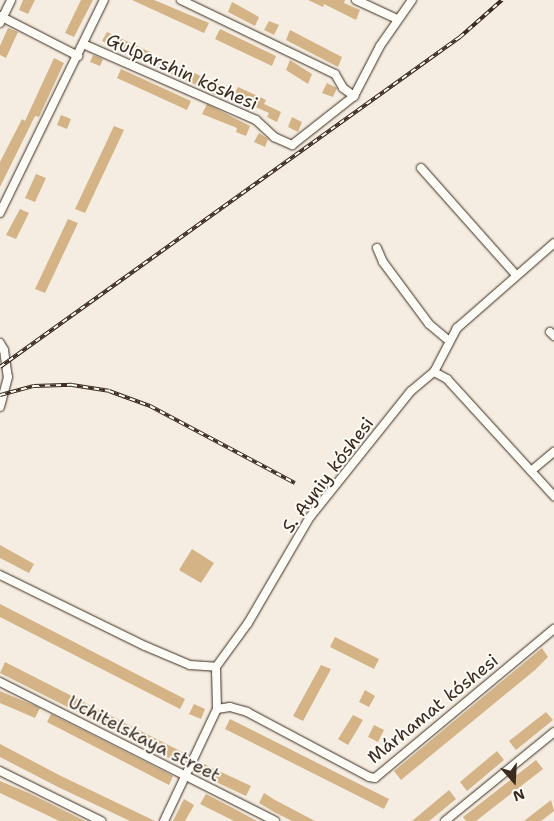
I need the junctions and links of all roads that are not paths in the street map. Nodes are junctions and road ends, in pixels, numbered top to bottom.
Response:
1 (11, 0) edge
2 (104, 0) edge
3 (181, 0) edge
4 (356, 0) edge
5 (412, 0) edge
6 (1, 18) edge
7 (396, 19) junction
8 (83, 44) junction
9 (78, 56) junction
10 (354, 96) junction
11 (421, 168) dead end
12 (0, 213) edge
13 (554, 243) edge
14 (377, 248) dead end
15 (516, 275) junction
16 (449, 341) junction
17 (0, 343) edge
18 (434, 372) junction
19 (0, 407) edge
20 (554, 452) edge
21 (531, 471) junction
22 (554, 496) edge
23 (0, 575) edge
24 (554, 630) edge
25 (216, 667) junction
26 (0, 682) edge
27 (217, 709) junction
28 (554, 732) edge
29 (0, 771) edge
30 (186, 777) junction
31 (101, 821) edge
32 (164, 821) edge
33 (275, 821) edge
34 (445, 821) edge

1 - 6 street
2 - 8 street
3 - 10 street
4 - 7 street
5 - 7 street
6 - 9 street
7 - 10 street
8 - 9 street
8 - 10 street, Gulparshin kóshesi
9 - 12 street
11 - 15 street
13 - 15 street, S. Ayniy kóshesi
14 - 16 street
15 - 16 street, S. Ayniy kóshesi
16 - 18 street, S. Ayniy kóshesi
17 - 19 street
18 - 21 street
18 - 25 street, S. Ayniy kóshesi
20 - 21 street
21 - 22 street
23 - 25 street
24 - 27 street, Márhamat kóshesi
25 - 27 street
26 - 30 street, Uchitelskaya street
27 - 30 street
28 - 34 street
29 - 31 street
30 - 32 street
30 - 33 street, Uchitelskaya street

